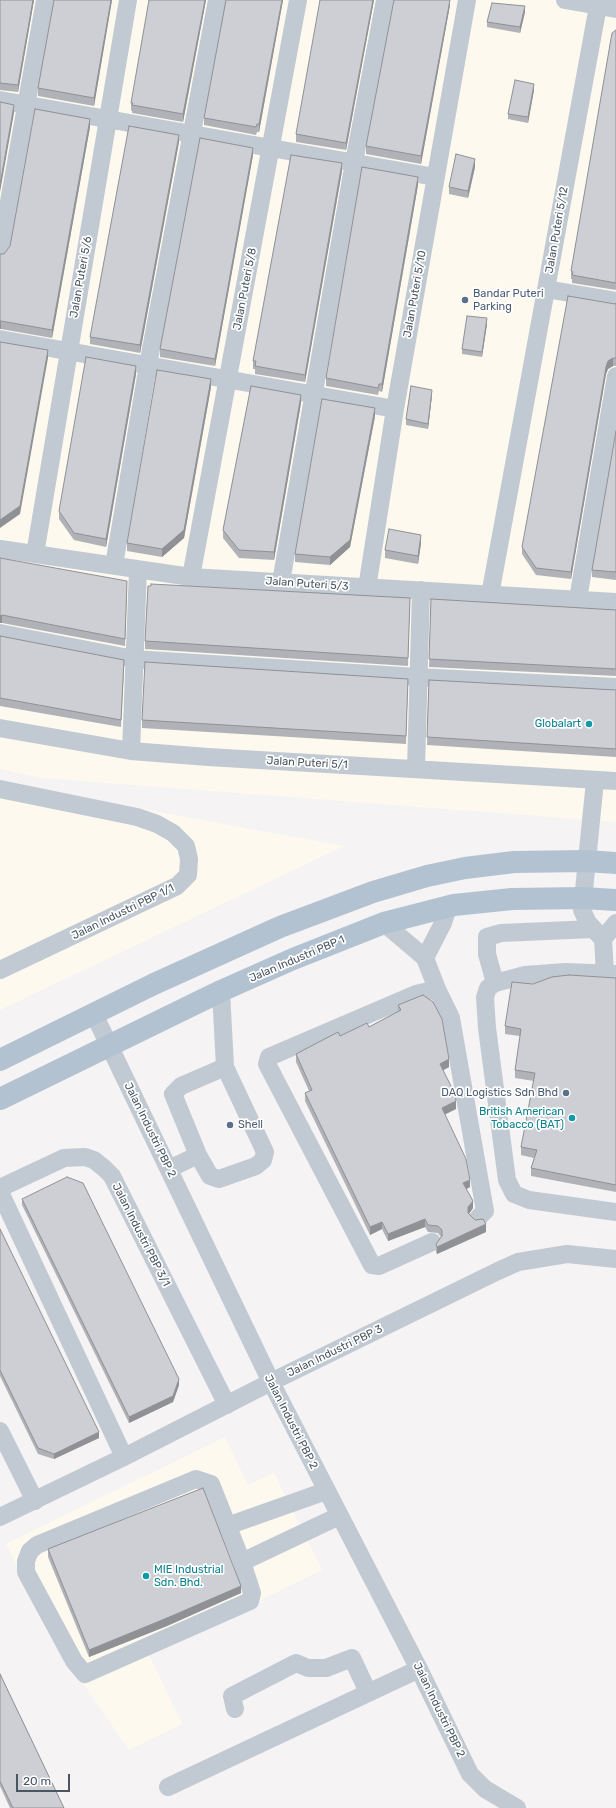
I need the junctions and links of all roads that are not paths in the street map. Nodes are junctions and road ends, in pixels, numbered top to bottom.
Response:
1 (45, 0) edge
2 (128, 0) edge
3 (217, 0) edge
4 (298, 0) edge
5 (385, 0) edge
6 (467, 0) edge
7 (565, 0) edge
8 (598, 6) junction
9 (616, 9) edge
10 (0, 100) edge
11 (25, 105) junction
12 (108, 119) junction
13 (192, 134) junction
14 (271, 148) junction
15 (354, 162) junction
16 (435, 177) junction
17 (0, 252) edge
18 (546, 289) junction
19 (616, 301) edge
20 (0, 339) edge
21 (69, 351) junction
22 (148, 365) junction
23 (616, 376) edge
24 (228, 379) junction
25 (313, 394) junction
26 (395, 409) junction
27 (0, 549) edge
28 (35, 554) junction
29 (114, 565) junction
30 (138, 569) junction
31 (191, 577) junction
32 (281, 582) junction
33 (367, 588) junction
34 (421, 590) junction
35 (490, 595) junction
36 (578, 600) junction
37 (616, 602) edge
38 (0, 633) edge
39 (134, 659) junction
40 (418, 677) junction
41 (616, 687) edge
42 (0, 728) edge
43 (131, 751) junction
44 (416, 769) junction
45 (595, 781) junction
46 (616, 782) edge
47 (0, 789) edge
48 (586, 861) junction
49 (616, 863) edge
50 (582, 898) junction
51 (616, 900) edge
52 (448, 907) junction
53 (384, 923) junction
54 (616, 923) edge
55 (598, 934) junction
56 (426, 958) junction
57 (0, 970) edge
58 (611, 974) edge
59 (495, 983) junction
60 (437, 989) junction
61 (221, 991) junction
62 (94, 1014) junction
63 (109, 1046) junction
64 (0, 1060) edge
65 (225, 1067) junction
66 (0, 1099) edge
67 (198, 1155) junction
68 (169, 1169) junction
69 (0, 1188) edge
70 (0, 1192) edge
71 (616, 1212) edge
72 (478, 1218) edge
73 (432, 1242) dead end
74 (616, 1259) edge
75 (271, 1382) junction
76 (227, 1405) junction
77 (0, 1431) edge
78 (124, 1457) junction
79 (326, 1491) junction
80 (35, 1500) junction
81 (339, 1516) junction
82 (0, 1517) edge
83 (227, 1526) junction
84 (242, 1562) junction
85 (419, 1669) junction
86 (368, 1692) junction
87 (235, 1709) dead end
88 (168, 1787) dead end
89 (517, 1808) edge

1 - 11 street
2 - 12 street, Jalan Puteri 5/6
3 - 13 street
4 - 14 street, Jalan Puteri 5/8
5 - 15 street
6 - 16 street, Jalan Puteri 5/10
7 - 8 street
8 - 9 street
8 - 18 street, Jalan Puteri 5/12
10 - 11 street
11 - 12 street
11 - 17 street
12 - 13 street
12 - 21 street, Jalan Puteri 5/6
13 - 14 street
13 - 22 street
14 - 15 street
14 - 24 street, Jalan Puteri 5/8
15 - 16 street
15 - 25 street
16 - 26 street, Jalan Puteri 5/10
18 - 19 street
18 - 35 street, Jalan Puteri 5/12
20 - 21 street
21 - 22 street
21 - 28 street, Jalan Puteri 5/6
22 - 24 street
22 - 29 street
23 - 36 street
24 - 25 street
24 - 31 street, Jalan Puteri 5/8
25 - 26 street
25 - 32 street
26 - 33 street, Jalan Puteri 5/10
27 - 28 street, Jalan Puteri 5/3
28 - 29 street, Jalan Puteri 5/3
29 - 30 street, Jalan Puteri 5/3
30 - 31 street, Jalan Puteri 5/3
30 - 39 street
31 - 32 street, Jalan Puteri 5/3
32 - 33 street, Jalan Puteri 5/3
33 - 34 street, Jalan Puteri 5/3
34 - 35 street, Jalan Puteri 5/3
34 - 40 street
35 - 36 street, Jalan Puteri 5/3
36 - 37 street, Jalan Puteri 5/3
38 - 39 street
39 - 40 street
39 - 43 street
40 - 41 street
40 - 44 street
42 - 43 street, Jalan Puteri 5/1
43 - 44 street, Jalan Puteri 5/1
44 - 45 street, Jalan Puteri 5/1
45 - 46 street, Jalan Puteri 5/1
45 - 48 street
47 - 57 street, Jalan Industri PBP 1/1
48 - 49 main road
48 - 50 street
48 - 62 main road
50 - 51 main road, Jalan Industri PBP 1
50 - 52 main road, Jalan Industri PBP 1
50 - 55 street
52 - 53 main road, Jalan Industri PBP 1
52 - 56 street
53 - 56 street
53 - 61 main road, Jalan Industri PBP 1
54 - 55 street
55 - 58 street
55 - 59 street
56 - 60 street
58 - 59 street
59 - 71 street
60 - 72 street
60 - 73 street
61 - 63 main road, Jalan Industri PBP 1
61 - 65 street
62 - 63 street, Jalan Industri PBP 2
62 - 64 main road
63 - 66 main road, Jalan Industri PBP 1
63 - 68 street, Jalan Industri PBP 2
65 - 67 street
65 - 67 street
67 - 68 street
68 - 75 street, Jalan Industri PBP 2
69 - 76 street, Jalan Industri PBP 3/1
70 - 78 street
74 - 75 street, Jalan Industri PBP 3
75 - 76 street, Jalan Industri PBP 3
75 - 79 street, Jalan Industri PBP 2
76 - 78 street, Jalan Industri PBP 3
77 - 80 street
78 - 80 street, Jalan Industri PBP 3
79 - 81 street, Jalan Industri PBP 2
79 - 83 street
80 - 82 street, Jalan Industri PBP 3
81 - 84 street
81 - 85 street, Jalan Industri PBP 2
83 - 84 street
83 - 84 street
85 - 86 street
85 - 89 street, Jalan Industri PBP 2
86 - 87 street
86 - 88 street

